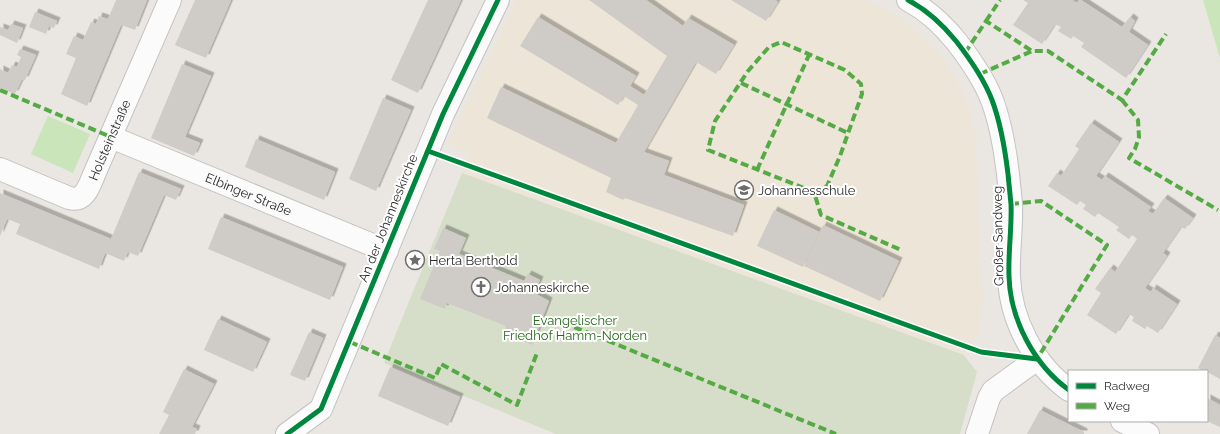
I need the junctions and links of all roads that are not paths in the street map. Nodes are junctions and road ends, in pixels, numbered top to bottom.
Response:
1 (170, 0) edge
2 (498, 0) edge
3 (908, 0) edge
4 (111, 137) junction
5 (0, 169) edge
6 (387, 251) junction
7 (1037, 358) junction
8 (1068, 389) edge
9 (1124, 422) edge
10 (287, 434) edge
11 (977, 434) edge
12 (1148, 434) edge

1 - 4 street, Holsteinstraße
2 - 6 street, An der Johanneskirche
3 - 7 street, Großer Sandweg
4 - 5 street, Holsteinstraße
4 - 6 street, Elbinger Straße
6 - 10 street, An der Johanneskirche
7 - 8 street, Großer Sandweg
7 - 11 street
9 - 12 street

